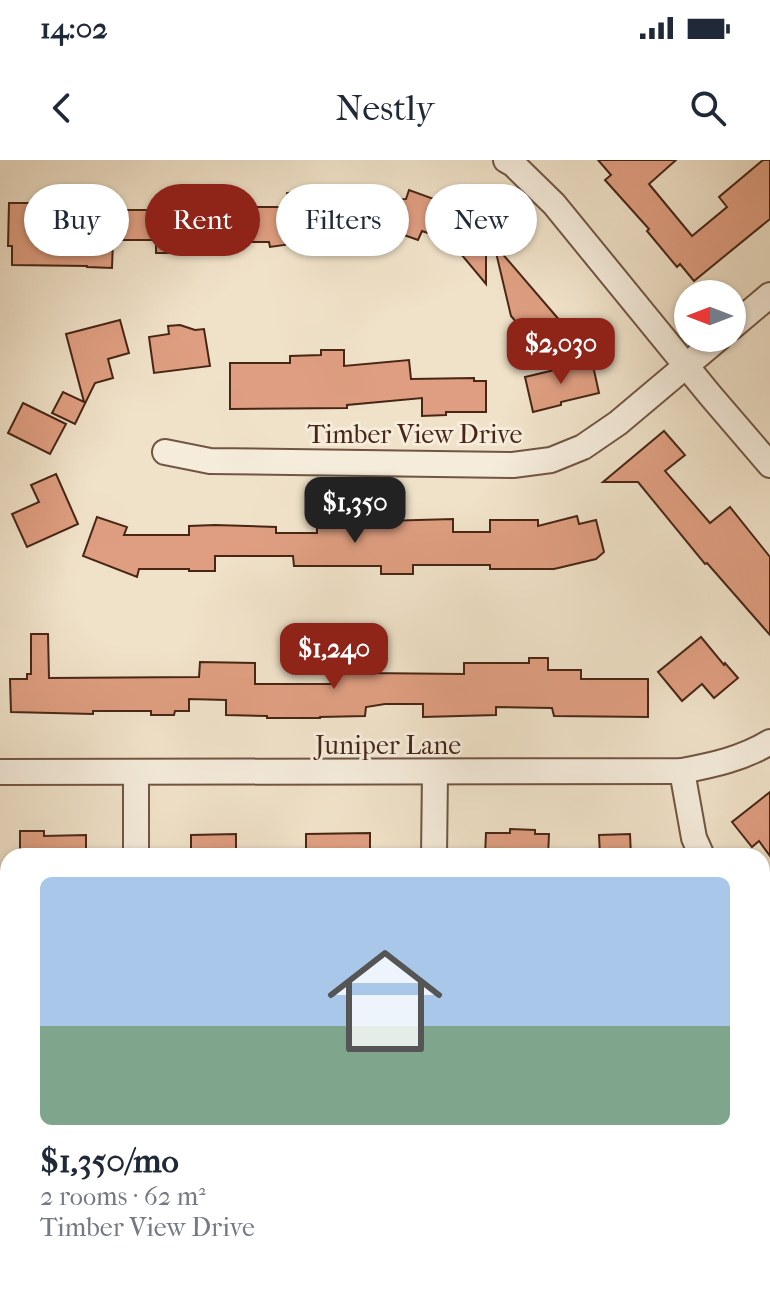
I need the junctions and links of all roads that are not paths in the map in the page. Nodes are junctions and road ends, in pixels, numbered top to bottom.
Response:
1 (506, 160) edge
2 (770, 295) edge
3 (746, 315) edge
4 (703, 352) edge
5 (687, 366) junction
6 (165, 452) dead end
7 (770, 465) edge
8 (770, 742) edge
9 (682, 771) junction
10 (0, 772) edge
11 (136, 772) junction
12 (435, 773) junction
13 (136, 848) edge
14 (434, 848) edge
15 (698, 848) edge

1 - 5 street
2 - 3 street
4 - 5 street, Timber View Drive
5 - 6 street, Timber View Drive
5 - 7 street
8 - 9 street, Juniper Lane
9 - 12 street, Juniper Lane
9 - 15 street
10 - 11 street, Juniper Lane
11 - 12 street, Juniper Lane
11 - 13 street
12 - 14 street

